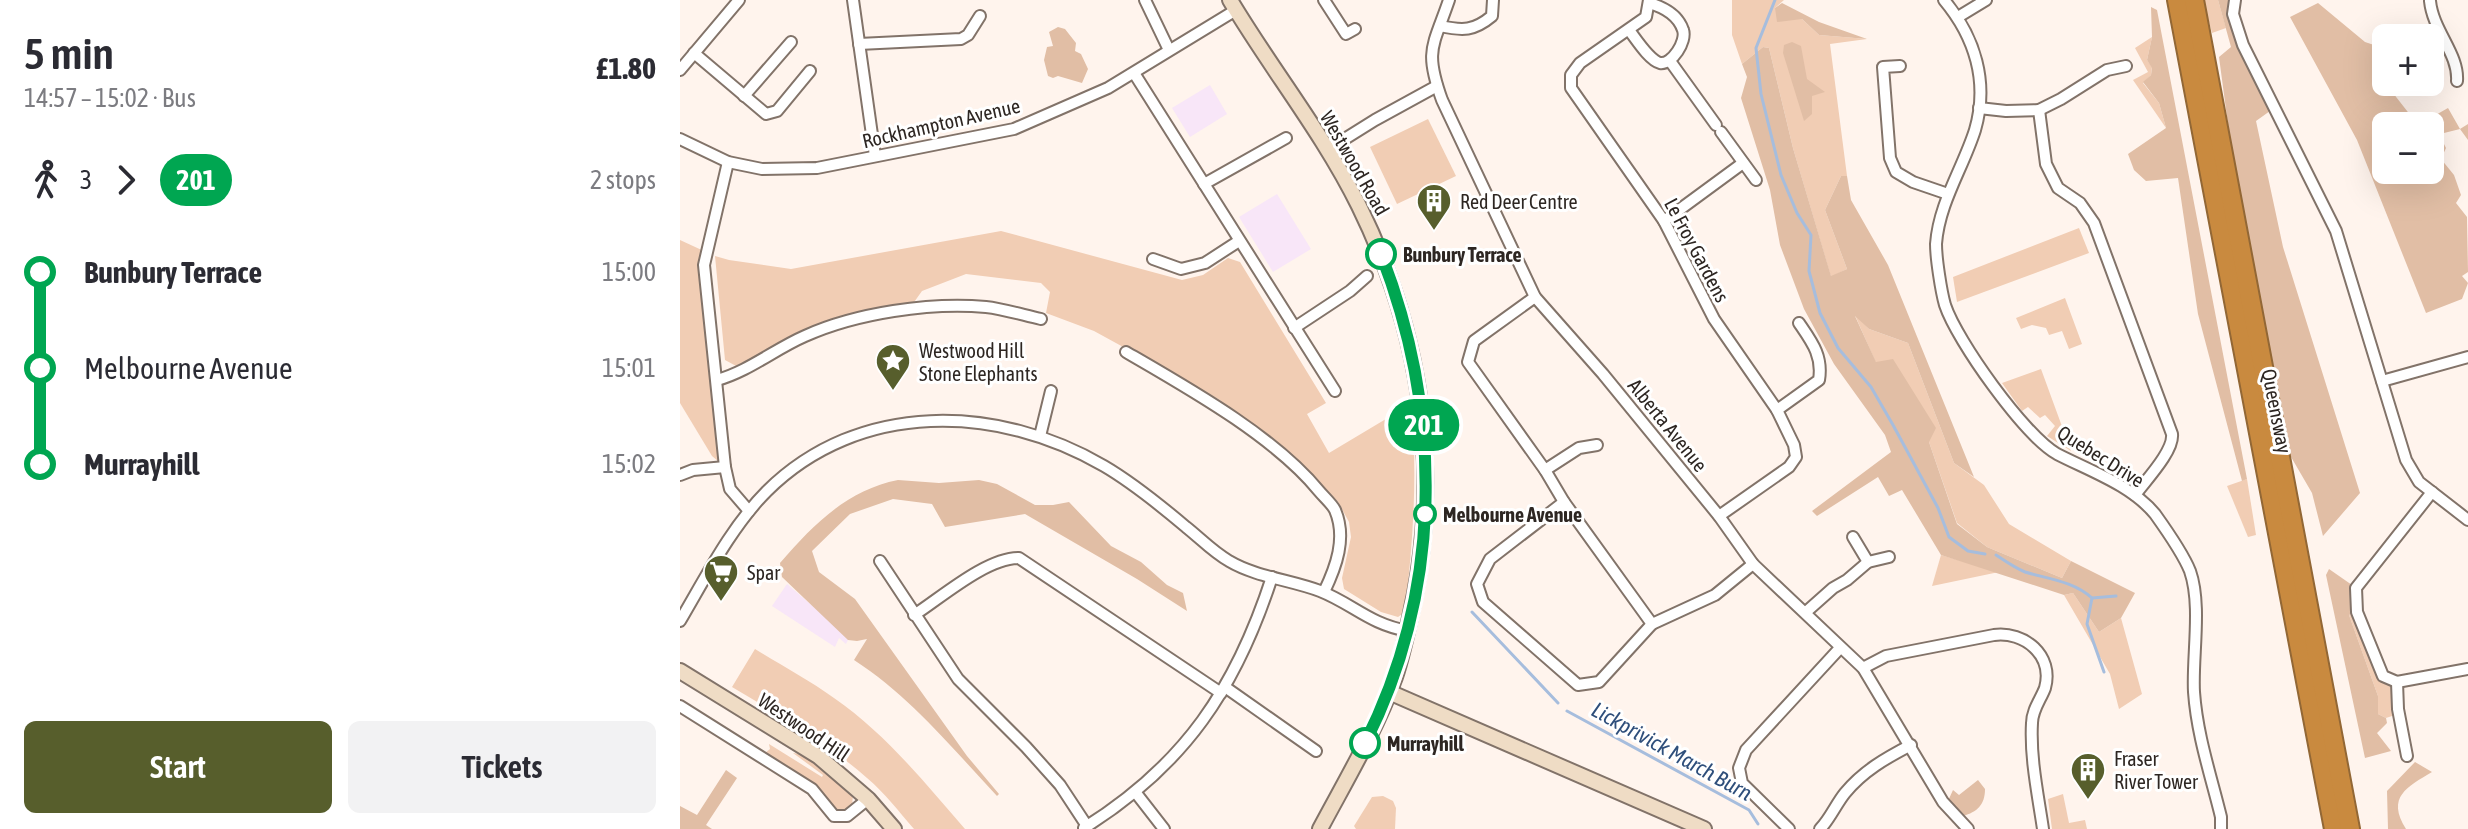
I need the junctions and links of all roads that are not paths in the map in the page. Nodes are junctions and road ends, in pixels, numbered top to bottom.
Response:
1 (739, 0) edge
2 (853, 0) edge
3 (1145, 0) edge
4 (1324, 0) edge
5 (1449, 0) edge
6 (1493, 0) edge
7 (1944, 0) edge
8 (1986, 0) edge
9 (2177, 0) edge
10 (2194, 0) edge
11 (2235, 0) edge
12 (2430, 0) edge
13 (1649, 2) edge
14 (1233, 5) edge
15 (980, 16) dead end
16 (1958, 17) junction
17 (1440, 26) junction
18 (1355, 29) dead end
19 (1629, 30) junction
20 (791, 42) dead end
21 (859, 44) junction
22 (1169, 50) junction
23 (694, 53) junction
24 (1670, 61) junction
25 (1900, 66) dead end
26 (2126, 66) dead end
27 (680, 70) edge
28 (810, 71) dead end
29 (1134, 73) junction
30 (2457, 81) dead end
31 (1437, 86) junction
32 (744, 96) junction
33 (1979, 108) junction
34 (2039, 110) junction
35 (1286, 138) dead end
36 (680, 139) edge
37 (1327, 150) junction
38 (875, 156) junction
39 (728, 162) junction
40 (1743, 163) junction
41 (1756, 180) dead end
42 (1204, 184) junction
43 (1948, 194) junction
44 (1664, 221) junction
45 (1239, 241) junction
46 (1153, 259) dead end
47 (1367, 276) dead end
48 (1535, 297) junction
49 (1041, 319) dead end
50 (1799, 323) dead end
51 (1294, 328) junction
52 (1126, 352) dead end
53 (2468, 357) edge
54 (717, 380) junction
55 (2382, 381) junction
56 (1051, 391) dead end
57 (1335, 391) dead end
58 (1777, 410) junction
59 (1040, 436) junction
60 (1597, 445) dead end
61 (725, 467) junction
62 (1545, 470) junction
63 (680, 475) edge
64 (2432, 492) junction
65 (2135, 495) junction
66 (1564, 502) junction
67 (749, 511) junction
68 (1719, 516) junction
69 (2468, 520) edge
70 (1853, 537) dead end
71 (1889, 557) dead end
72 (880, 561) dead end
73 (1868, 562) junction
74 (1753, 564) junction
75 (1272, 577) junction
76 (1324, 592) junction
77 (1806, 612) junction
78 (914, 615) junction
79 (680, 621) edge
80 (1652, 624) junction
81 (1408, 631) junction
82 (1840, 648) junction
83 (1863, 668) junction
84 (2468, 669) edge
85 (680, 671) edge
86 (2397, 682) junction
87 (1223, 690) junction
88 (1389, 692) junction
89 (680, 706) edge
90 (1911, 745) junction
91 (1316, 751) dead end
92 (2407, 756) dead end
93 (1136, 793) junction
94 (868, 799) junction
95 (1084, 827) edge
96 (894, 829) edge
97 (1164, 829) edge
98 (1320, 829) edge
99 (1704, 829) edge
100 (1789, 829) edge
101 (1820, 829) edge
102 (1968, 829) edge
103 (2043, 829) edge
104 (2221, 829) edge
105 (2334, 829) edge
106 (2350, 829) edge

1 - 23 street
2 - 21 street
3 - 22 street
4 - 18 street
5 - 17 street, Alberta Avenue
6 - 17 street
7 - 16 street, Quebec Drive
8 - 16 street
9 - 105 highway, Queensway
10 - 106 highway, Queensway
11 - 55 street
12 - 30 street
13 - 19 street, Le Froy Gardens
13 - 24 street
14 - 22 street, Rockhampton Avenue
14 - 37 street, Westwood Road
15 - 21 street
16 - 33 street, Quebec Drive
17 - 31 street, Alberta Avenue
19 - 24 street
19 - 44 street, Le Froy Gardens
20 - 32 street
21 - 38 street
22 - 29 street, Rockhampton Avenue
23 - 27 street
23 - 32 street
24 - 40 street
25 - 43 street
26 - 34 street
28 - 32 street
29 - 38 street, Rockhampton Avenue
29 - 42 street
31 - 37 street
31 - 48 street, Alberta Avenue
33 - 34 street
33 - 43 street, Quebec Drive
34 - 65 street
35 - 42 street
36 - 39 street, Rockhampton Avenue
37 - 81 street, Westwood Road
38 - 39 street, Rockhampton Avenue
39 - 54 street
40 - 41 street
40 - 44 street
42 - 45 street
43 - 65 street, Quebec Drive
44 - 58 street, Le Froy Gardens
45 - 46 street
45 - 51 street
47 - 51 street
48 - 62 street
48 - 68 street, Alberta Avenue
49 - 54 street
50 - 58 street
51 - 57 street
52 - 76 street
53 - 55 street
54 - 61 street
55 - 64 street
56 - 59 street
58 - 68 street, Le Froy Gardens
59 - 67 street
59 - 75 street
60 - 62 street
61 - 63 street
61 - 67 street
62 - 66 street
64 - 69 street
64 - 86 street
65 - 104 street, Quebec Drive
66 - 80 street
66 - 80 street
67 - 79 street
68 - 74 street, Alberta Avenue
70 - 73 street
71 - 73 street
72 - 78 street
73 - 77 street
74 - 77 street, Alberta Avenue
74 - 80 street
75 - 76 street
75 - 87 street
76 - 81 street
77 - 82 street, Alberta Avenue
78 - 87 street
78 - 95 street
81 - 88 street, Westwood Road
82 - 83 street, Alberta Avenue
82 - 100 street
83 - 90 street, Alberta Avenue
83 - 103 street
84 - 86 street
85 - 94 street, Westwood Hill
86 - 92 street
87 - 91 street
87 - 93 street
88 - 98 street, Westwood Road
88 - 99 street
89 - 94 street
90 - 101 street
90 - 102 street, Alberta Avenue
93 - 95 street
93 - 97 street
94 - 96 street, Westwood Hill

